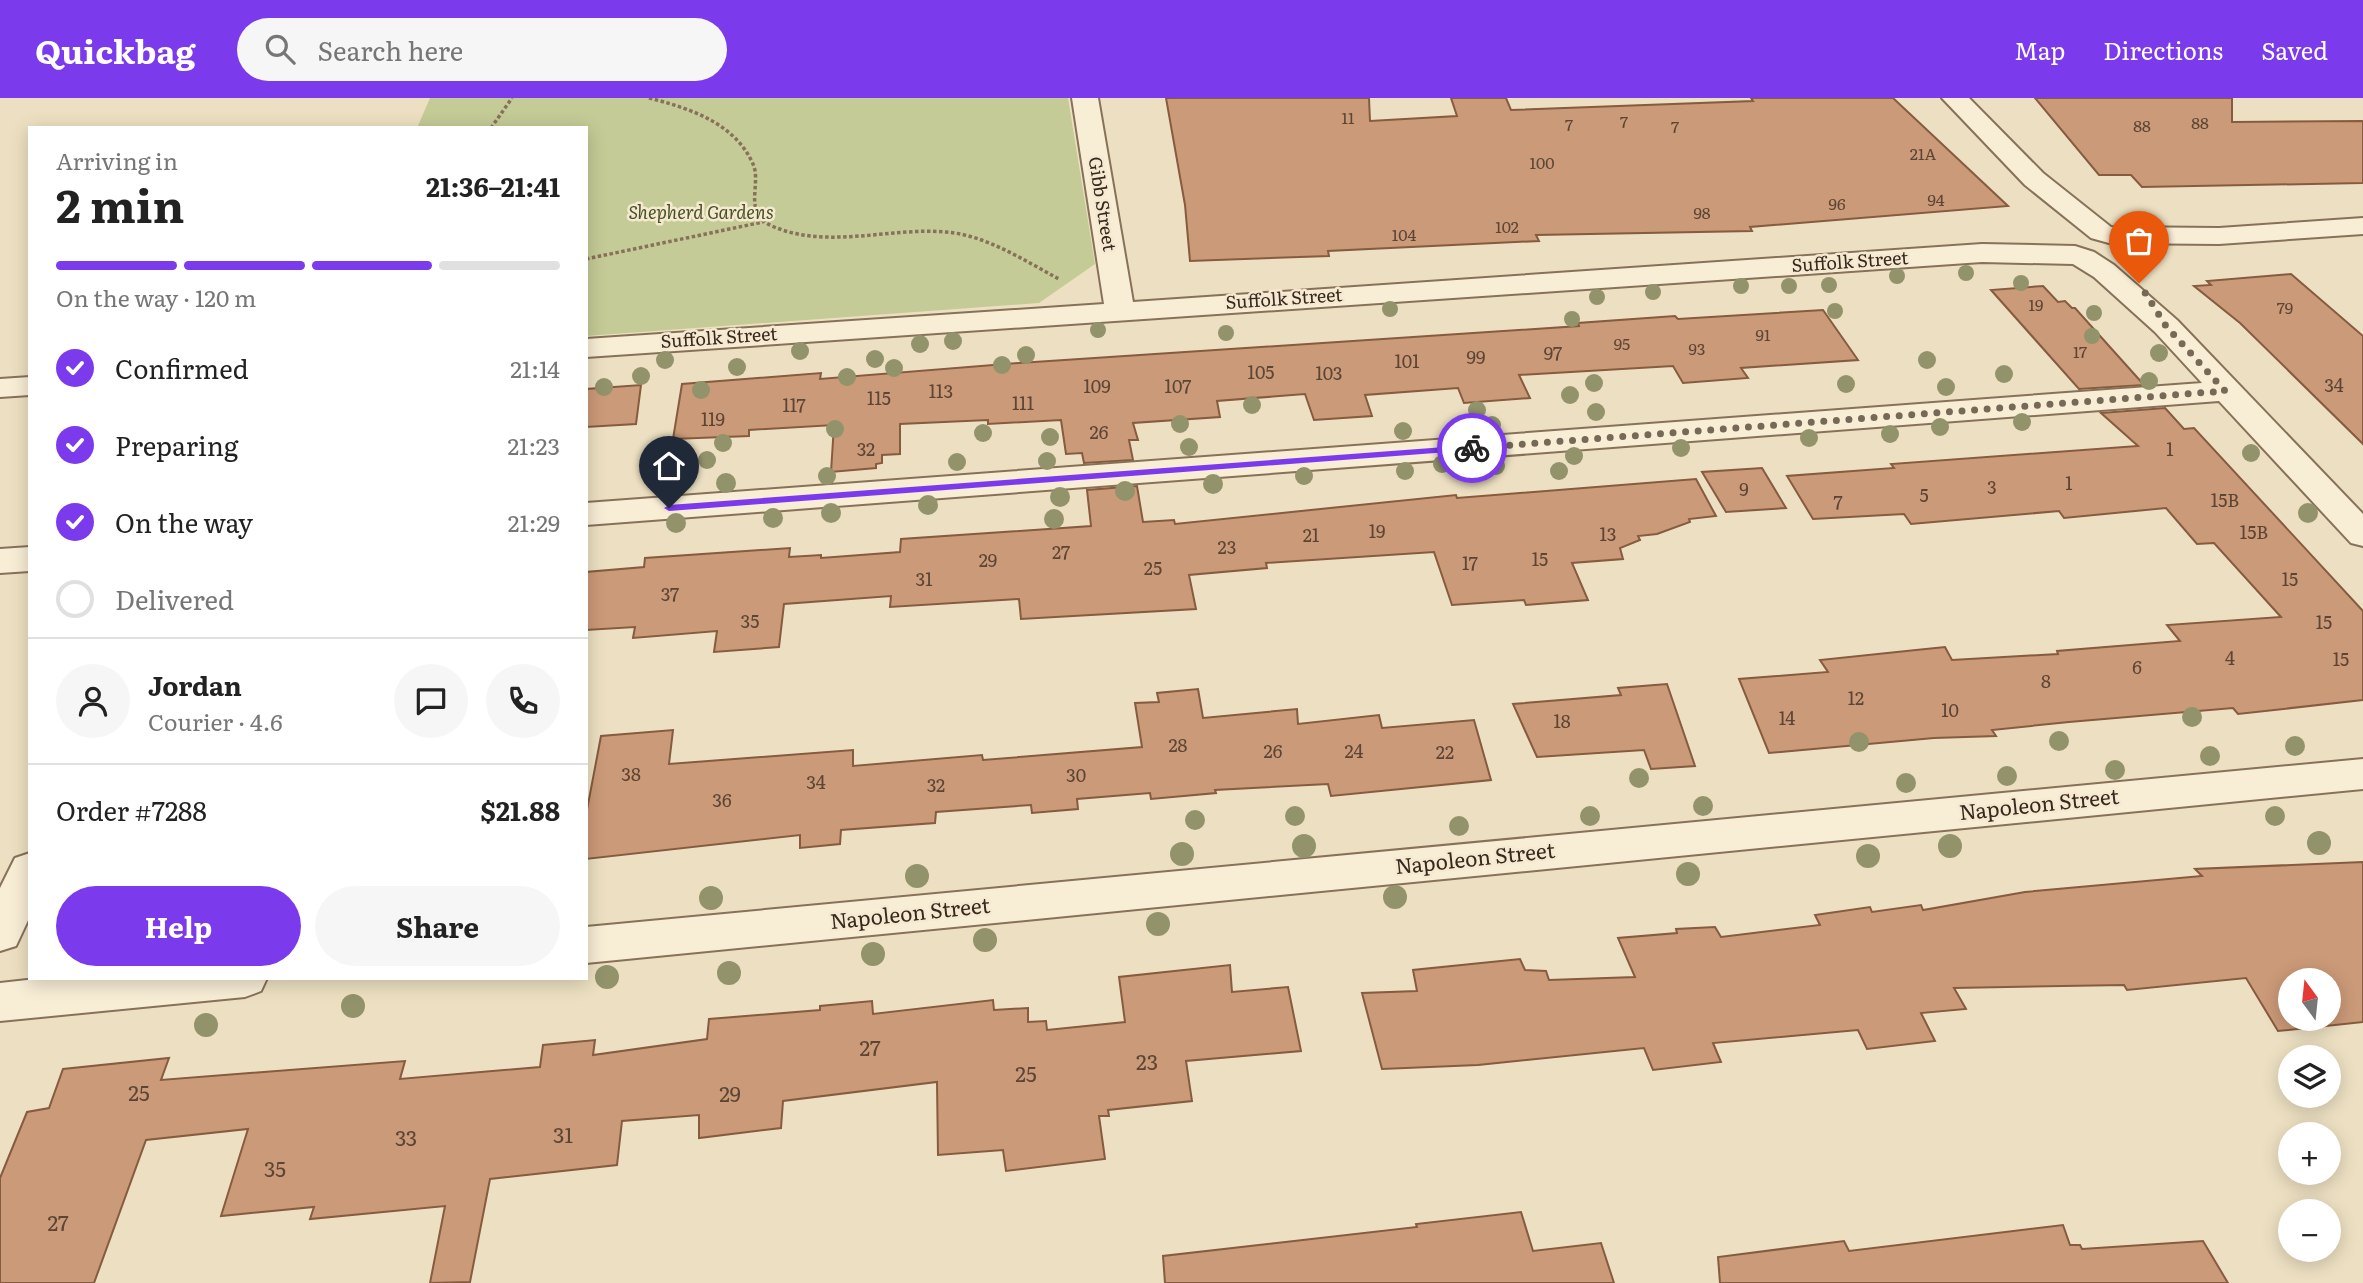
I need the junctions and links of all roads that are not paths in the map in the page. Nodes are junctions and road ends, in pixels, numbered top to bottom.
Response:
1 (1085, 98) edge
2 (1955, 98) edge
3 (2034, 179) junction
4 (2363, 226) edge
5 (2113, 244) junction
6 (2071, 246) junction
7 (1120, 310) junction
8 (2166, 326) junction
9 (588, 348) edge
10 (28, 386) edge
11 (0, 388) edge
12 (2225, 391) junction
13 (588, 514) edge
14 (2363, 535) edge
15 (28, 559) edge
16 (0, 561) edge
17 (2363, 774) edge
18 (28, 874) edge
19 (0, 933) edge
20 (588, 945) edge
21 (225, 980) edge
22 (0, 1002) edge

1 - 7 street, Gibb Street
2 - 3 street
3 - 5 street
3 - 6 street
4 - 5 street
5 - 6 street, Suffolk Street
5 - 8 street
6 - 7 street, Suffolk Street
6 - 8 street
7 - 9 street, Suffolk Street
8 - 12 street
10 - 11 street
12 - 13 street
12 - 14 street
15 - 16 street
17 - 20 street, Napoleon Street
18 - 19 street
21 - 22 street

